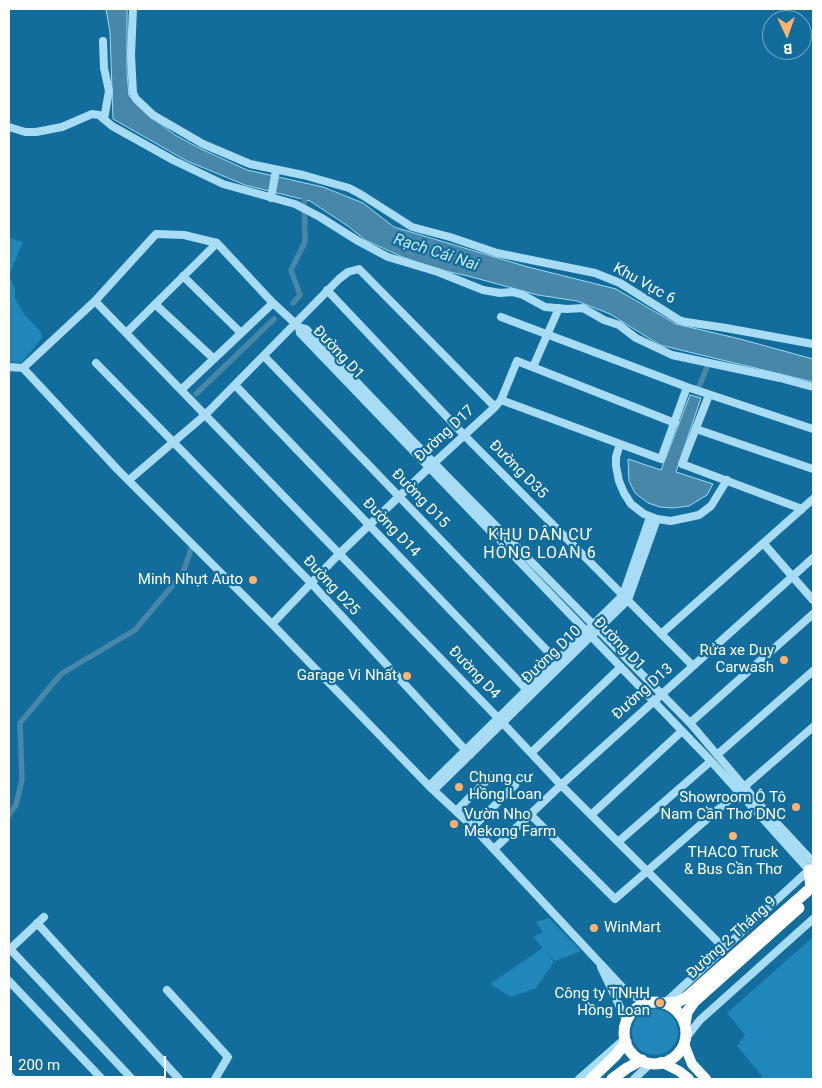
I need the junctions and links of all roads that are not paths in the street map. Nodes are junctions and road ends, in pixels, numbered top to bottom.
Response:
1 (133, 9) edge
2 (103, 41) dead end
3 (105, 113) junction
4 (9, 127) edge
5 (275, 172) junction
6 (272, 195) junction
7 (217, 243) junction
8 (183, 276) junction
9 (327, 290) junction
10 (95, 301) junction
11 (273, 303) junction
12 (155, 304) junction
13 (559, 308) junction
14 (502, 317) dead end
15 (297, 325) junction
16 (126, 333) junction
17 (241, 333) junction
18 (548, 334) junction
19 (813, 344) edge
20 (264, 356) junction
21 (214, 359) junction
22 (96, 363) dead end
23 (9, 367) edge
24 (533, 367) junction
25 (23, 368) junction
26 (235, 384) junction
27 (687, 387) junction
28 (813, 387) edge
29 (181, 390) junction
30 (709, 395) junction
31 (501, 400) junction
32 (495, 407) junction
33 (205, 415) junction
34 (675, 423) junction
35 (696, 429) junction
36 (813, 429) edge
37 (465, 436) junction
38 (173, 443) junction
39 (620, 444) junction
40 (431, 466) junction
41 (813, 469) edge
42 (128, 480) junction
43 (727, 480) junction
44 (399, 497) junction
45 (813, 499) edge
46 (802, 509) junction
47 (653, 518) junction
48 (369, 526) junction
49 (764, 544) junction
50 (339, 554) junction
51 (813, 558) edge
52 (793, 576) junction
53 (312, 584) junction
54 (626, 598) junction
55 (813, 600) edge
56 (813, 614) edge
57 (272, 624) junction
58 (596, 628) junction
59 (590, 634) junction
60 (661, 634) junction
61 (556, 661) junction
62 (693, 666) junction
63 (621, 667) junction
64 (813, 671) edge
65 (527, 690) junction
66 (662, 694) junction
67 (654, 701) junction
68 (501, 721) junction
69 (690, 723) junction
70 (813, 727) edge
71 (682, 731) junction
72 (468, 752) junction
73 (531, 753) junction
74 (718, 754) junction
75 (711, 761) junction
76 (490, 776) dead end
77 (515, 785) dead end
78 (560, 785) junction
79 (745, 787) junction
80 (432, 788) junction
81 (738, 792) junction
82 (456, 811) junction
83 (531, 815) junction
84 (591, 815) junction
85 (473, 827) junction
86 (618, 842) junction
87 (494, 849) junction
88 (812, 866) edge
89 (647, 871) junction
90 (813, 892) edge
91 (44, 917) dead end
92 (813, 919) edge
93 (37, 923) junction
94 (724, 948) junction
95 (9, 950) edge
96 (597, 958) junction
97 (9, 981) edge
98 (167, 990) dead end
99 (649, 1003) junction
100 (665, 1003) junction
101 (627, 1022) junction
102 (685, 1024) junction
103 (625, 1039) junction
104 (685, 1042) junction
105 (652, 1062) junction
106 (9, 1075) edge
107 (13, 1079) edge
108 (102, 1079) edge
109 (132, 1079) edge
110 (179, 1079) edge
111 (215, 1079) edge
112 (579, 1079) edge
113 (591, 1079) edge
114 (612, 1079) edge
115 (634, 1079) edge
116 (689, 1079) edge
117 (706, 1079) edge

1 - 5 street, Khu Vực 6
2 - 3 street
3 - 4 street
3 - 6 street
5 - 6 street
5 - 19 street, Khu Vực 6
6 - 13 street
7 - 8 street
7 - 10 street
7 - 11 street, Đường D1
8 - 12 street
8 - 17 street
9 - 15 street
9 - 32 street
9 - 37 street, Đường D35
10 - 16 street, Đường D4
10 - 25 street
11 - 15 street, Đường D1
11 - 17 street
12 - 16 street
12 - 21 street
13 - 18 street
13 - 28 street
14 - 18 street
15 - 20 street
15 - 40 street, Đường D1
16 - 29 street, Đường D4
17 - 21 street
18 - 24 street
18 - 27 street
20 - 26 street
20 - 44 street, Đường D15
21 - 29 street
22 - 38 street, Đường D25
23 - 25 street
24 - 31 street, Đường D17
24 - 34 street
25 - 42 street
26 - 33 street
26 - 48 street, Đường D14
27 - 30 street
27 - 34 street
29 - 33 street, Đường D4
30 - 35 street
30 - 36 street
31 - 32 street, Đường D17
31 - 39 street
32 - 37 street, Đường D17
33 - 38 street
33 - 50 street, Đường D4
34 - 39 street
35 - 41 street
35 - 43 street
37 - 40 street, Đường D17
37 - 54 street, Đường D35
38 - 42 street
38 - 53 street, Đường D25
39 - 47 street
40 - 44 street, Đường D17
40 - 58 street, Đường D1
40 - 59 street, Đường D1
42 - 57 street
43 - 46 street
43 - 47 street
44 - 48 street, Đường D17
44 - 61 street, Đường D15
45 - 46 street
46 - 49 street
47 - 54 street, Đường D10
48 - 50 street, Đường D17
48 - 65 street, Đường D14
49 - 52 street
49 - 60 street
50 - 53 street, Đường D17
50 - 68 street, Đường D4
51 - 52 street, Đường D13
52 - 55 street
52 - 62 street, Đường D13
53 - 57 street, Đường D17
53 - 72 street, Đường D25
54 - 58 street, Đường D10
54 - 60 street, Đường D35
56 - 69 street
57 - 80 street
58 - 59 street, Đường D10
58 - 66 street, Đường D1
59 - 61 street, Đường D10
59 - 63 street, Đường D1
59 - 68 street, Đường D10
60 - 62 street, Đường D35
61 - 65 street, Đường D10
62 - 66 street, Đường D13
63 - 67 street, Đường D1
63 - 73 street
64 - 74 street
65 - 68 street, Đường D10
66 - 67 street, Đường D13
66 - 69 street, Đường D1
67 - 71 street, Đường D1
67 - 78 street, Đường D13
68 - 72 street, Đường D10
68 - 73 street, Đường D4
69 - 74 street, Đường D1
70 - 79 street
71 - 75 street, Đường D1
71 - 84 street
72 - 80 street, Đường D10
73 - 78 street, Đường D4
74 - 79 street, Đường D1
75 - 81 street, Đường D1
75 - 86 street
76 - 82 street
77 - 85 street
78 - 83 street, Đường D13
78 - 84 street, Đường D4
79 - 81 street
79 - 88 street, Đường D1
80 - 82 street
81 - 88 street, Đường D1
81 - 89 street
82 - 85 street
83 - 87 street, Đường D13
83 - 89 street
84 - 86 street, Đường D4
85 - 87 street
86 - 89 street, Đường D4
87 - 96 street
88 - 90 highway
88 - 94 street
89 - 94 street, Đường D4
90 - 100 highway, Đường 2 Tháng 9
90 - 102 highway, Đường 2 Tháng 9
91 - 93 street
92 - 104 street
93 - 95 street
93 - 110 street
94 - 100 street
95 - 109 street
96 - 99 street
96 - 101 street
97 - 108 street
98 - 111 street
99 - 100 highway
99 - 101 highway
100 - 102 highway
101 - 103 highway
102 - 104 highway
103 - 105 highway
103 - 112 street
103 - 113 highway
104 - 105 highway
104 - 117 main road
105 - 114 highway
105 - 115 street
105 - 116 main road
106 - 107 street

